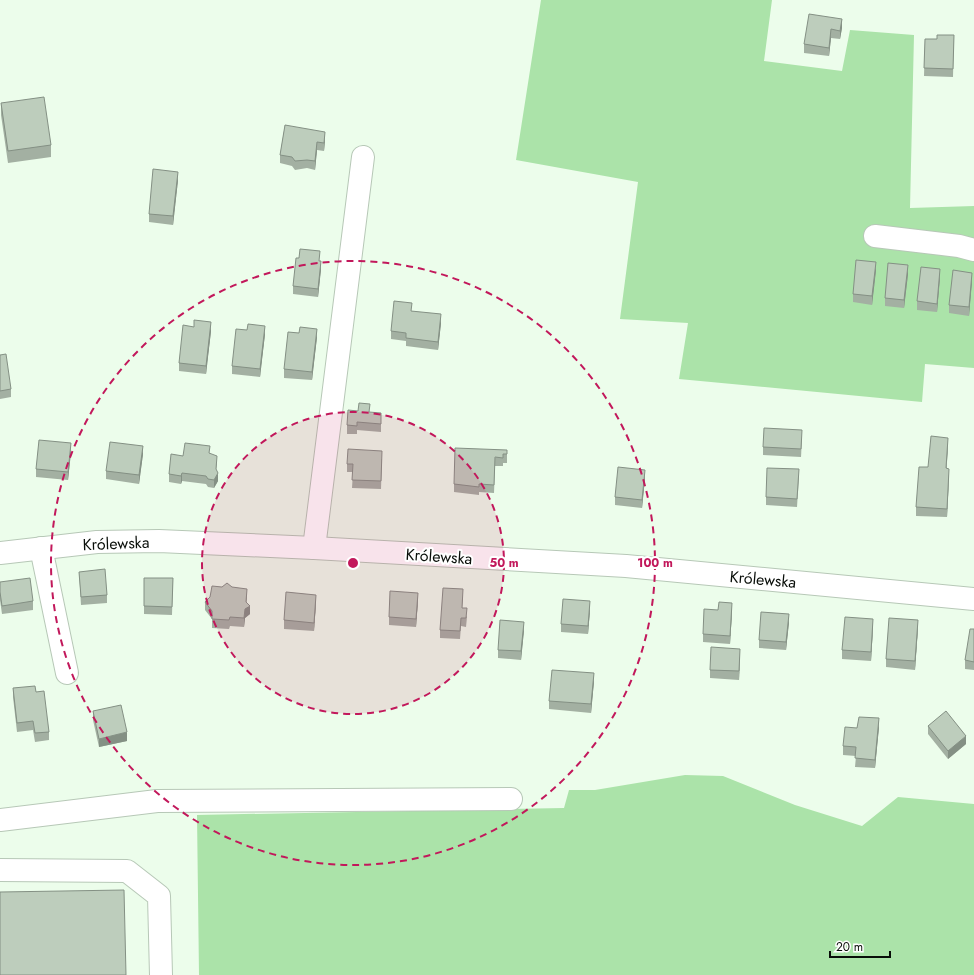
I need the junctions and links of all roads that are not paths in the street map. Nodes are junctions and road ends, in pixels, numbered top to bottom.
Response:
1 (363, 157) dead end
2 (875, 236) dead end
3 (974, 250) edge
4 (41, 548) junction
5 (314, 548) junction
6 (0, 553) edge
7 (974, 600) edge
8 (67, 673) dead end
9 (511, 799) dead end
10 (0, 820) edge
11 (0, 870) edge
12 (162, 975) edge

1 - 5 street
2 - 3 street
4 - 5 street, Królewska
4 - 6 street, Królewska
4 - 8 street
5 - 7 street, Królewska
9 - 10 street
11 - 12 street

